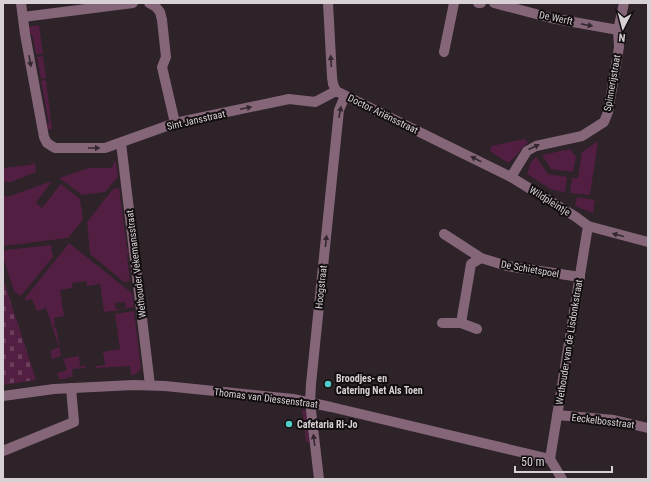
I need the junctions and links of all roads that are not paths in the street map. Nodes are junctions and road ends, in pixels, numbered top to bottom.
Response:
1 (21, 3) edge
2 (133, 3) edge
3 (149, 3) edge
4 (328, 3) edge
5 (454, 3) edge
6 (494, 3) edge
7 (624, 3) edge
8 (23, 20) junction
9 (618, 30) junction
10 (444, 52) dead end
11 (341, 94) junction
12 (175, 123) junction
13 (122, 142) junction
14 (511, 177) junction
15 (588, 226) junction
16 (444, 234) dead end
17 (648, 242) edge
18 (480, 258) junction
19 (580, 277) junction
20 (442, 323) dead end
21 (461, 323) junction
22 (477, 329) dead end
23 (150, 385) junction
24 (71, 388) junction
25 (3, 396) edge
26 (310, 402) junction
27 (557, 415) junction
28 (648, 428) edge
29 (3, 451) edge
30 (550, 458) junction
31 (319, 479) edge
32 (562, 479) edge

1 - 8 street
2 - 8 street
3 - 12 street
11 -> 4 street, Doctor Ariënsstraat
5 - 10 street
6 -> 9 street, De Werft
7 - 9 street, Spinnerijstraat
8 -> 13 street, Sint Jansstraat
14 -> 9 street, Spinnerijstraat
12 -> 11 street, Sint Jansstraat
14 -> 11 street, Doctor Ariënsstraat
26 -> 11 street, Hoogstraat
12 - 13 street, Sint Jansstraat
13 - 23 street, Wethouder Vekemansstraat
14 - 15 street, Wildpleintje
17 -> 15 street
15 - 19 street, Wethouder van de Lisdonkstraat
16 - 18 street, De Schietspoel
18 - 19 street, De Schietspoel
18 - 21 street
19 - 27 street, Wethouder van de Lisdonkstraat
20 - 21 street
21 - 22 street
23 - 24 street, Thomas van Diessenstraat
23 - 26 street, Thomas van Diessenstraat
24 - 25 street, Thomas van Diessenstraat
24 - 29 street
26 - 30 street, Thomas van Diessenstraat
31 -> 26 street, Hoogstraat
27 - 28 street, Eeckelbosstraat
27 - 30 street, Wethouder van de Lisdonkstraat
30 - 32 street

